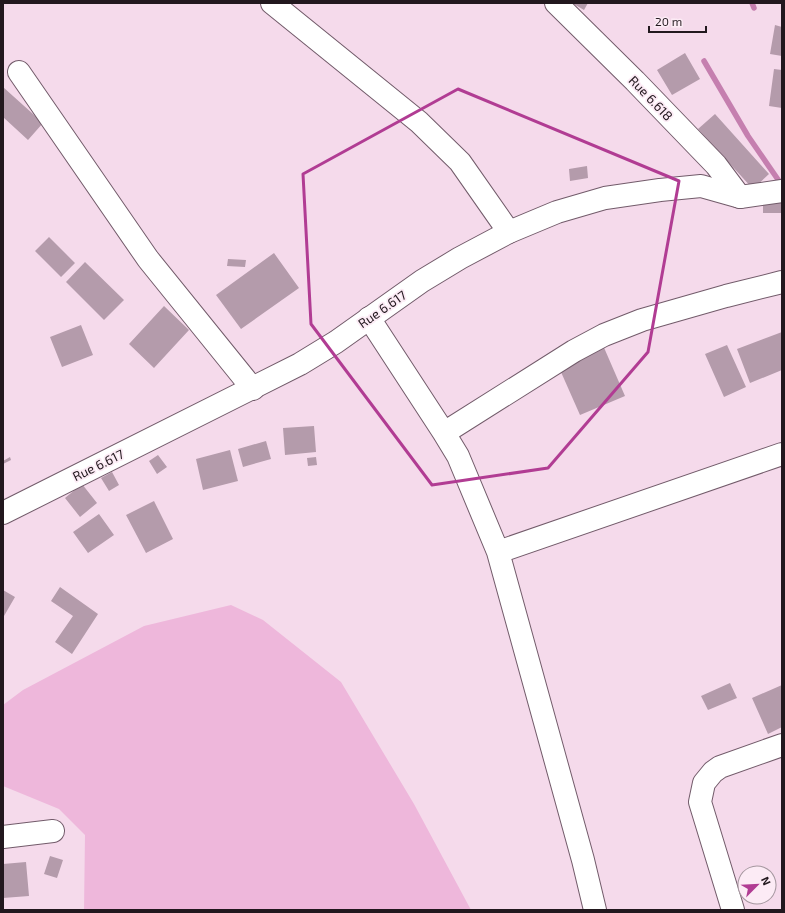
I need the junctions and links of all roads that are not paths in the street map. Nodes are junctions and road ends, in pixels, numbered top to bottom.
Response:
1 (272, 3) edge
2 (556, 3) edge
3 (18, 72) dead end
4 (782, 191) edge
5 (740, 198) junction
6 (509, 232) junction
7 (782, 282) edge
8 (369, 318) junction
9 (253, 388) junction
10 (444, 433) junction
11 (782, 454) edge
12 (3, 513) edge
13 (498, 552) junction
14 (782, 745) edge
15 (53, 831) dead end
16 (3, 836) edge
17 (595, 910) edge
18 (732, 910) edge

1 - 6 street
2 - 5 street, Rue 6.618
3 - 9 street
4 - 5 street, Rue 6.617
5 - 6 street, Rue 6.617
6 - 8 street, Rue 6.617
7 - 10 street
8 - 9 street, Rue 6.617
8 - 10 street
9 - 12 street, Rue 6.617
10 - 13 street
11 - 13 street
13 - 17 street
14 - 18 street
15 - 16 street

